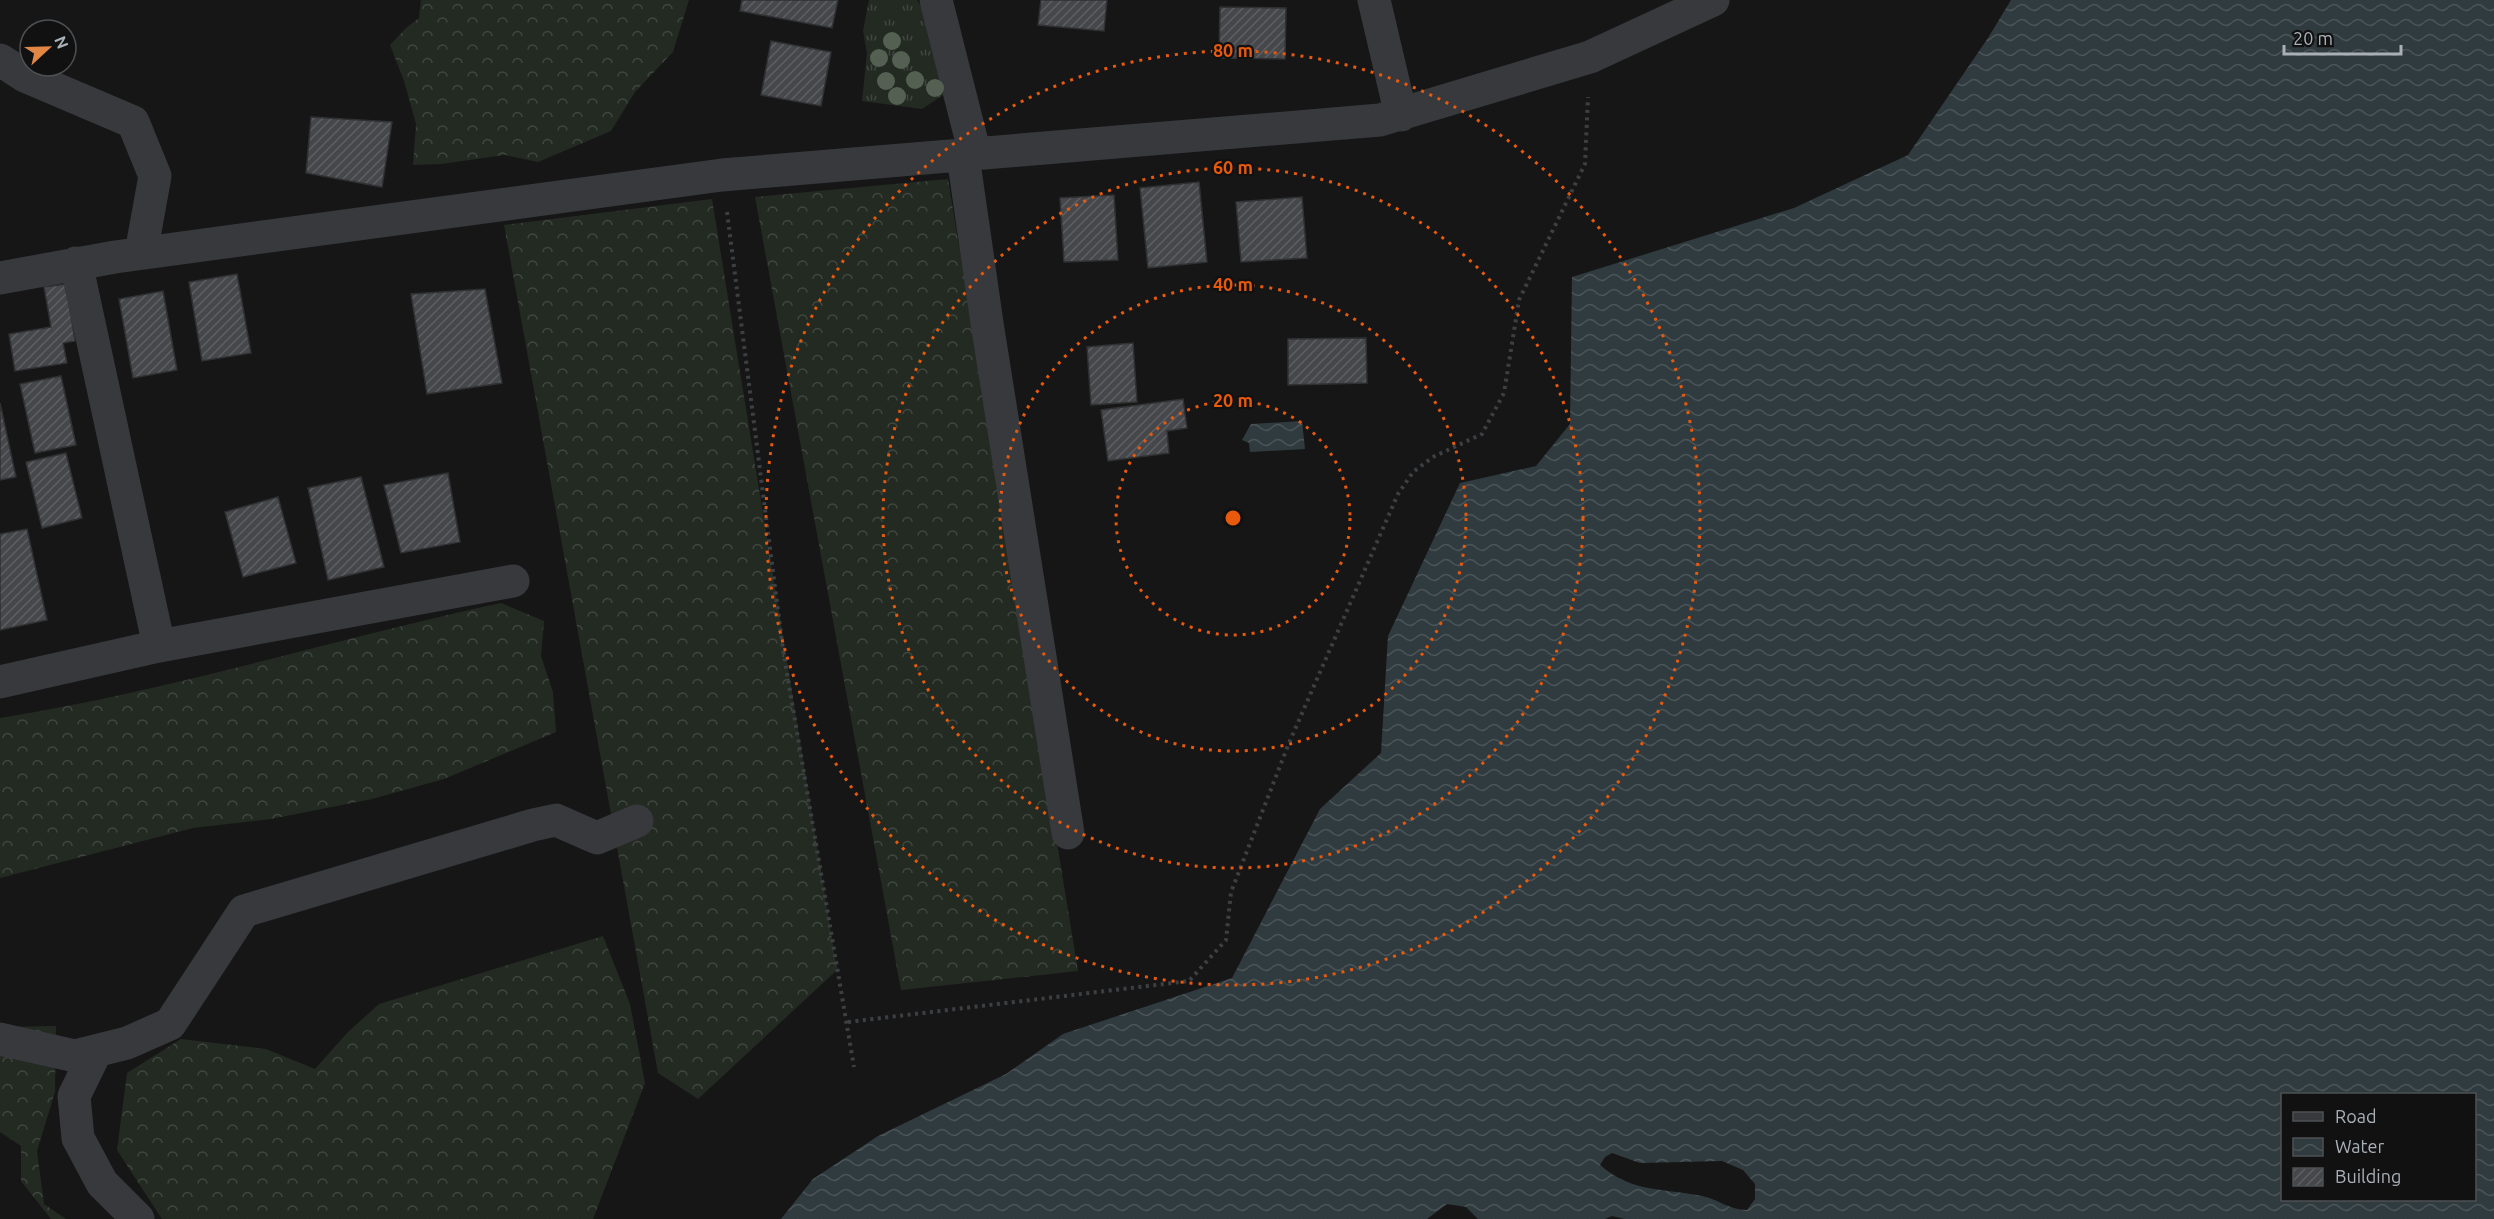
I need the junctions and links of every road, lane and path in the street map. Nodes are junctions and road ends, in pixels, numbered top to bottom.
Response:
1 (936, 0) edge
2 (1368, 0) edge
3 (1713, 0) edge
4 (1590, 57) junction
5 (0, 60) edge
6 (1401, 115) junction
7 (969, 155) junction
8 (722, 175) junction
9 (141, 253) junction
10 (75, 263) junction
11 (0, 278) edge
12 (513, 581) dead end
13 (159, 646) junction
14 (0, 682) edge
15 (637, 821) dead end
16 (1068, 833) dead end
17 (848, 1022) junction
18 (0, 1039) edge
19 (96, 1051) junction
20 (854, 1067) dead end
21 (138, 1219) edge

1 - 7 street
2 - 6 street
3 - 4 street
4 - 6 street
4 - 17 path
5 - 9 street
6 - 7 street
7 - 8 street
7 - 16 street
8 - 9 street
8 - 17 path
9 - 10 street
10 - 11 street
10 - 13 street
12 - 13 street
13 - 14 street
15 - 19 street
17 - 20 path
18 - 19 street
19 - 21 street

